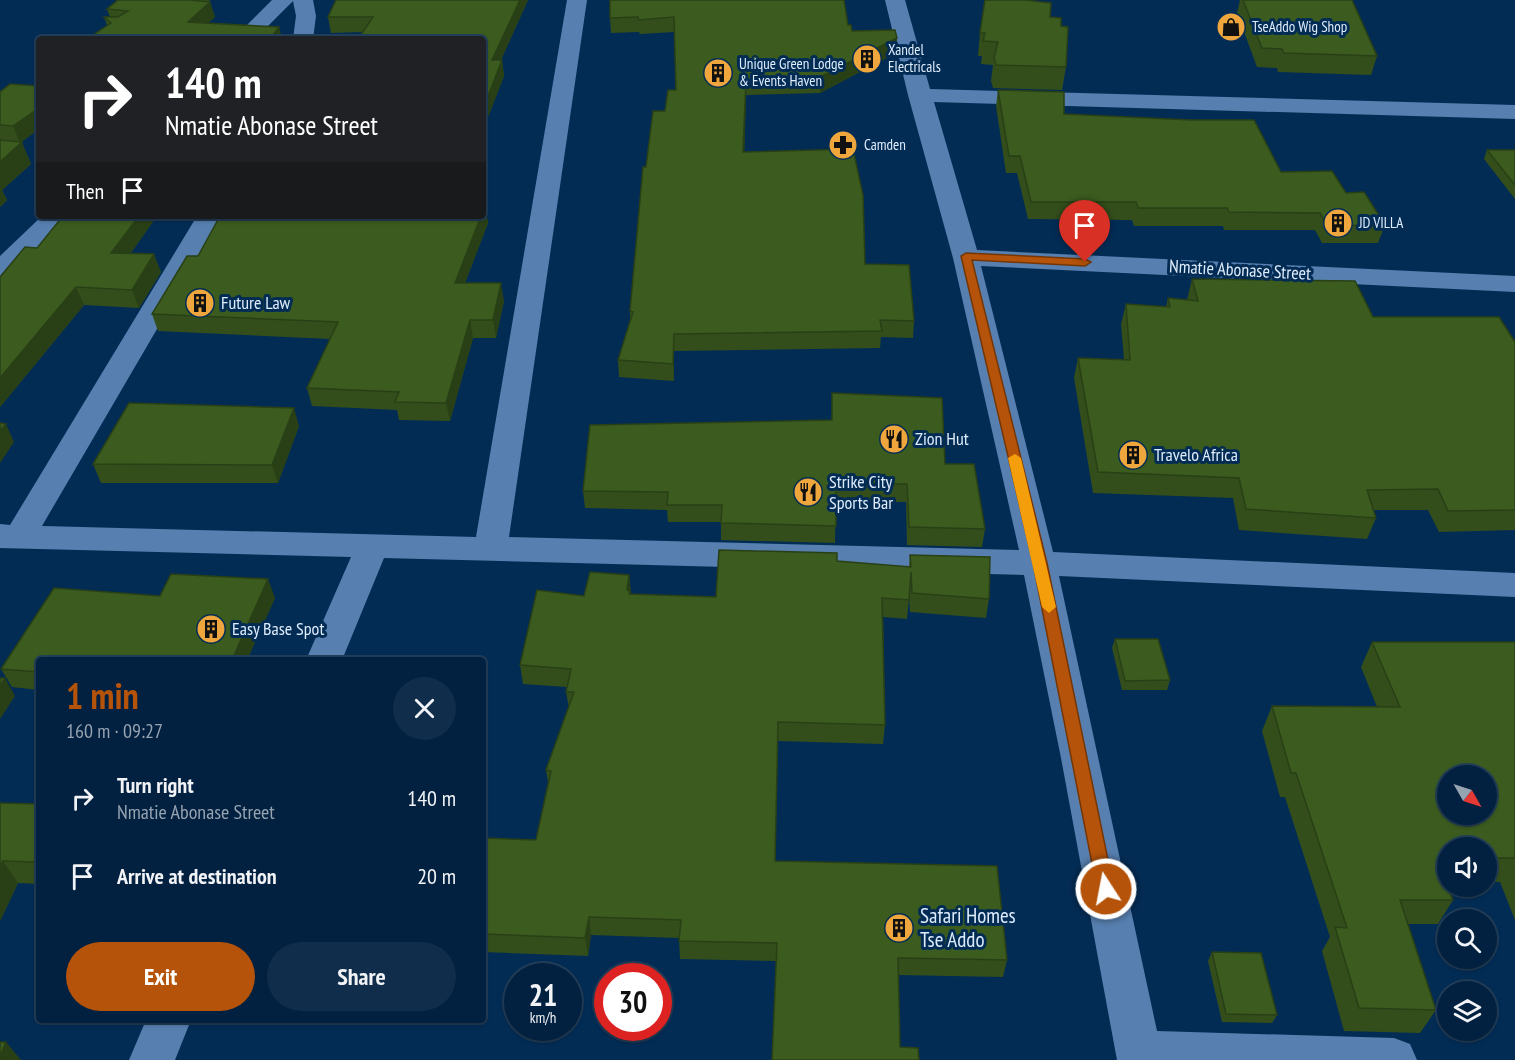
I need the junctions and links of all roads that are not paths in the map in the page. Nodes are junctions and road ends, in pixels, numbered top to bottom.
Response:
1 (284, 0) edge
2 (303, 0) edge
3 (577, 0) edge
4 (895, 0) edge
5 (246, 36) edge
6 (303, 36) edge
7 (919, 95) junction
8 (1508, 112) edge
9 (1515, 130) edge
10 (54, 219) edge
11 (208, 219) edge
12 (966, 256) junction
13 (0, 271) edge
14 (1515, 284) edge
15 (10, 536) edge
16 (373, 545) junction
17 (491, 549) junction
18 (1040, 563) junction
19 (1515, 585) edge
20 (325, 657) edge
21 (168, 1023) edge
22 (1139, 1056) edge
23 (152, 1060) edge
24 (1394, 1060) edge

1 - 5 street
2 - 6 street
3 - 17 street
4 - 7 street
7 - 8 street
7 - 12 street
8 - 9 street
10 - 13 street
11 - 15 street
12 - 14 street, Nmatie Abonase Street
12 - 18 street
15 - 16 street
16 - 17 street
16 - 20 street
17 - 18 street
18 - 19 street
18 - 22 street
21 - 23 street
22 - 24 street

